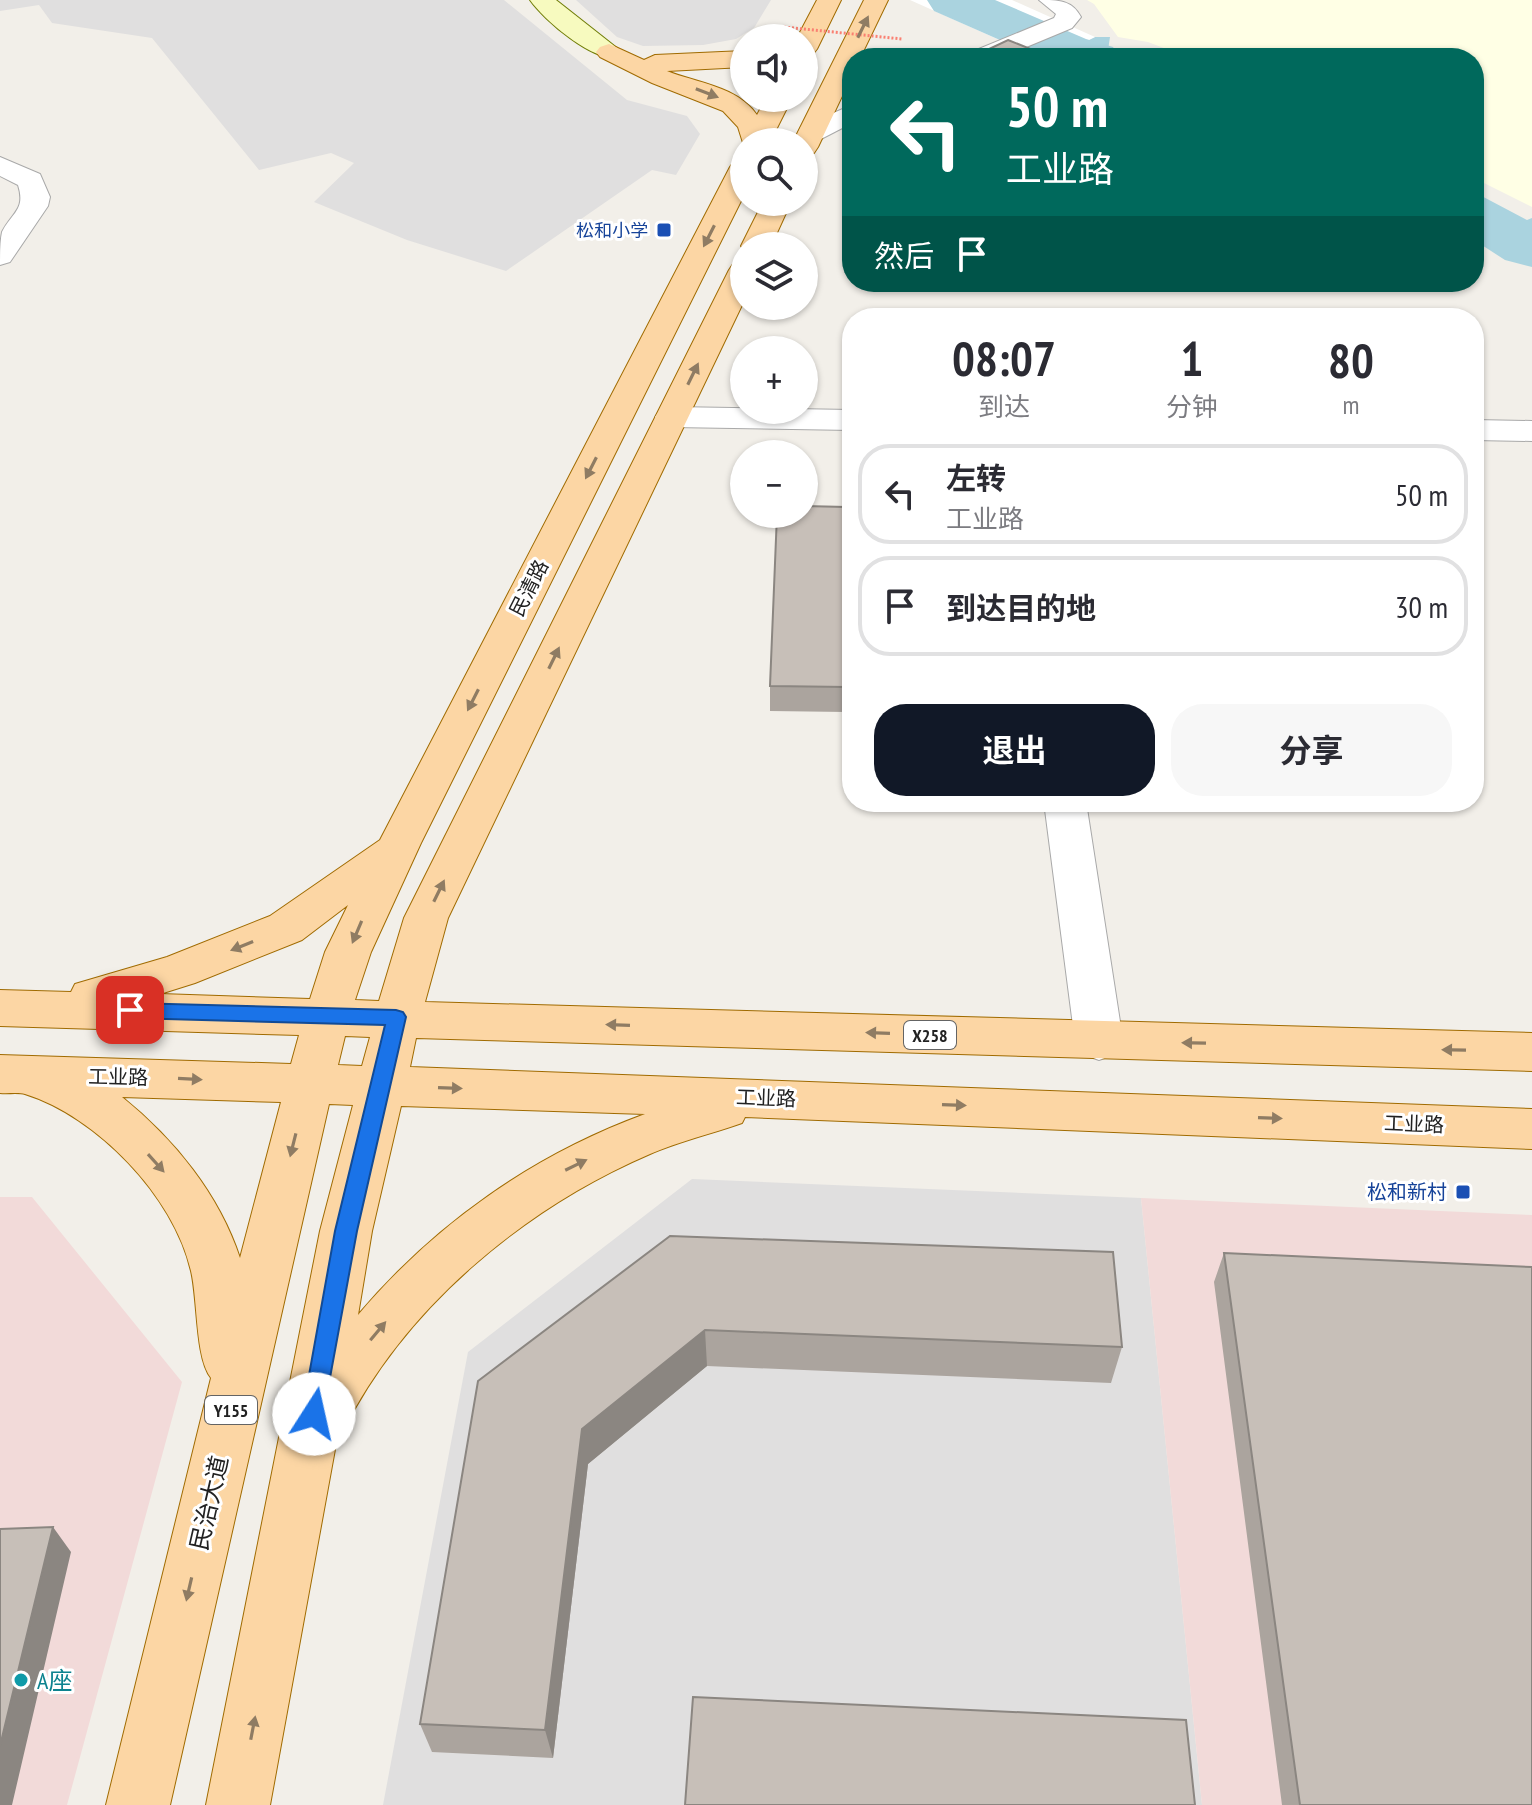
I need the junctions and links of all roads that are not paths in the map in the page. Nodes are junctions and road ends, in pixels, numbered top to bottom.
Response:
1 (542, 0) edge
2 (829, 0) edge
3 (876, 0) edge
4 (1051, 0) edge
5 (811, 24) edge
6 (853, 48) edge
7 (1001, 48) edge
8 (609, 52) junction
9 (730, 60) edge
10 (842, 70) edge
11 (842, 119) edge
12 (750, 128) edge
13 (814, 128) edge
14 (818, 134) edge
15 (0, 165) edge
16 (730, 195) edge
17 (0, 256) edge
18 (730, 299) edge
19 (672, 417) junction
20 (842, 420) edge
21 (1484, 430) edge
22 (1532, 431) edge
23 (1066, 812) edge
24 (400, 843) junction
25 (0, 1008) edge
26 (50, 1009) junction
27 (327, 1016) junction
28 (396, 1017) junction
29 (1099, 1041) junction
30 (1532, 1052) edge
31 (12, 1074) edge
32 (309, 1083) junction
33 (380, 1086) junction
34 (792, 1099) junction
35 (1532, 1129) edge
36 (229, 1417) junction
37 (308, 1444) junction
38 (138, 1805) edge
39 (238, 1805) edge

1 - 8 street
2 - 5 main road
6 -> 3 main road
4 - 7 street
8 - 9 main road
8 -> 12 main road
13 -> 10 main road
11 - 14 street
15 - 17 street
16 -> 24 main road, 民清路
19 -> 18 main road
19 - 20 street
28 -> 19 main road
21 - 22 street
23 - 29 street
24 -> 26 main road
24 -> 27 main road, 民清路
25 - 26 main road, X258
26 - 27 main road, X258
27 - 28 main road, X258
27 - 32 main road, 民治大道 / Y155
29 -> 28 main road, X258
28 - 33 main road
30 -> 29 main road, X258
31 -> 32 main road, 工业路
31 -> 36 main road
32 - 33 main road, 工业路
32 -> 36 main road, 民治大道 / Y155
33 -> 34 main road, 工业路
33 - 37 main road
34 -> 35 main road, 工业路
37 -> 34 main road
36 -> 38 main road, 民治大道 / Y155
39 -> 37 main road

